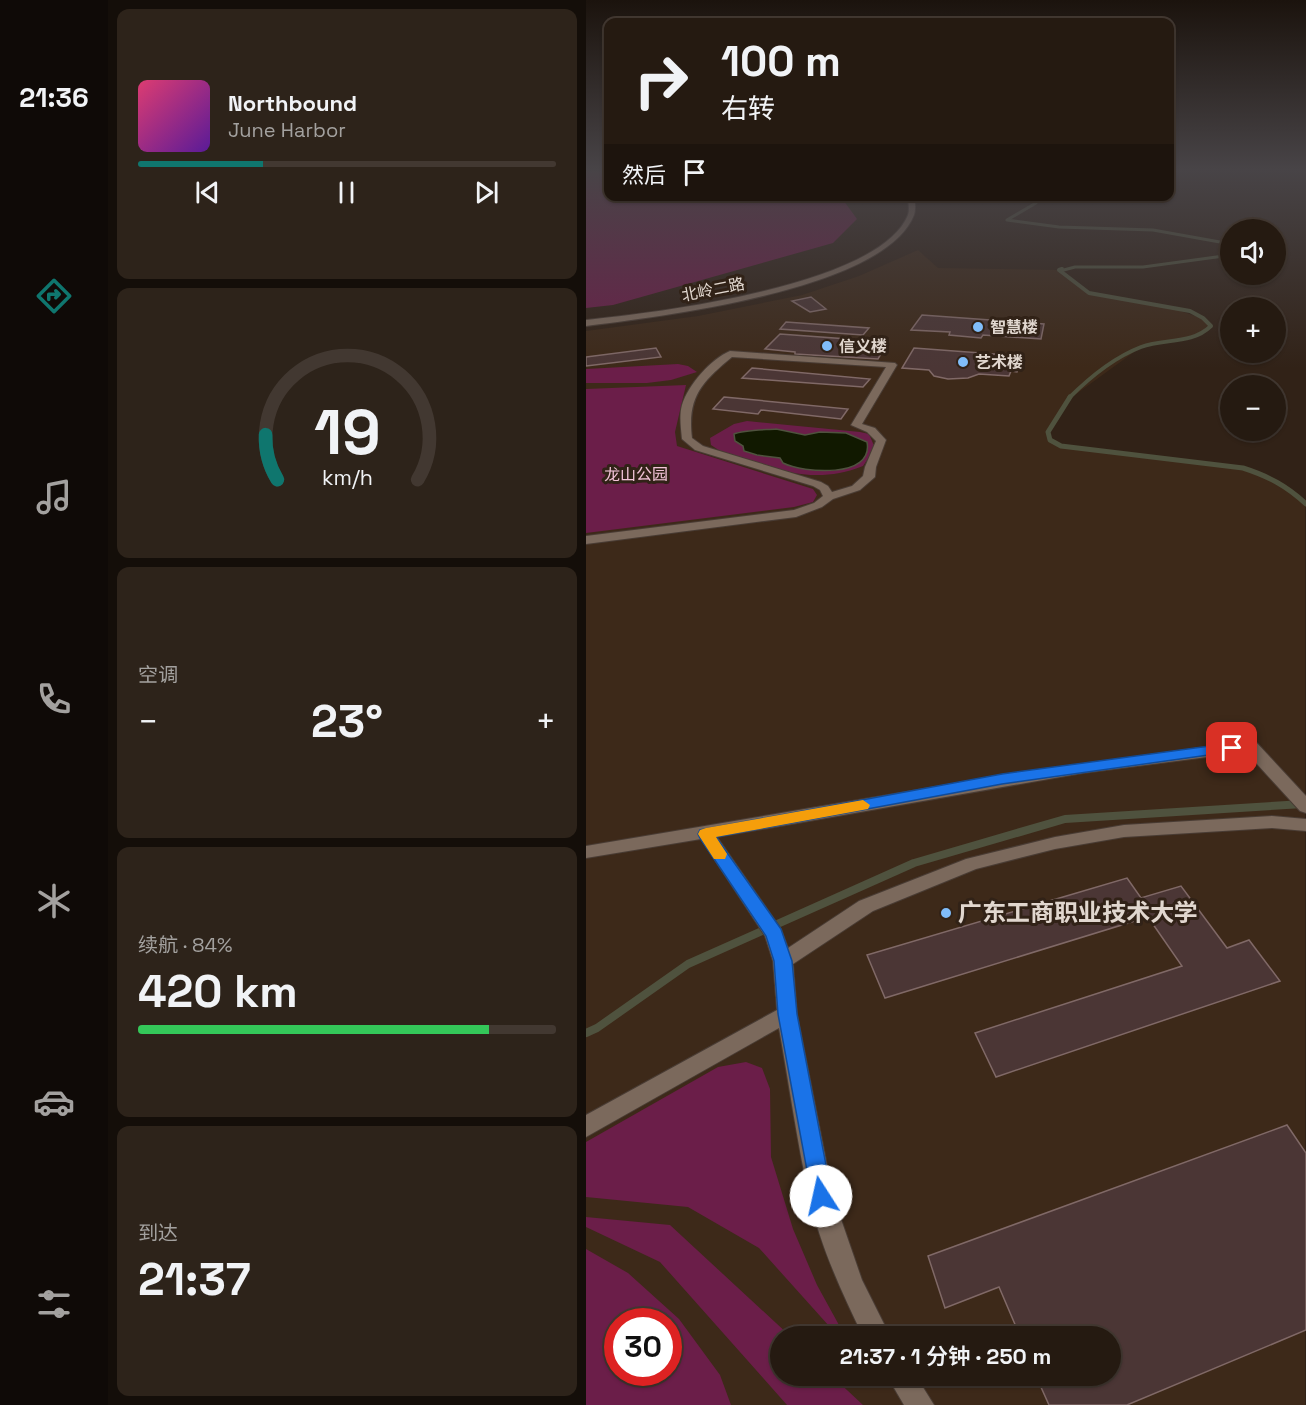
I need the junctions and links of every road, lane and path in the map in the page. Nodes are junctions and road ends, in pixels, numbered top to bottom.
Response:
1 (883, 237) edge
2 (896, 237) edge
3 (586, 321) edge
4 (829, 497) junction
5 (586, 540) edge
6 (1306, 807) edge
7 (1306, 825) edge
8 (706, 834) junction
9 (586, 852) edge
10 (783, 961) junction
11 (787, 1014) junction
12 (586, 1127) edge
13 (872, 1326) edge
14 (907, 1386) edge
15 (920, 1405) edge

1 - 3 street, 北岭二路
2 - 3 street, 北岭二路
4 - 4 street
4 - 5 street
6 - 8 street
7 - 10 street
8 - 9 street
8 - 10 street
10 - 11 street
11 - 12 street
11 - 13 street
14 - 15 street

